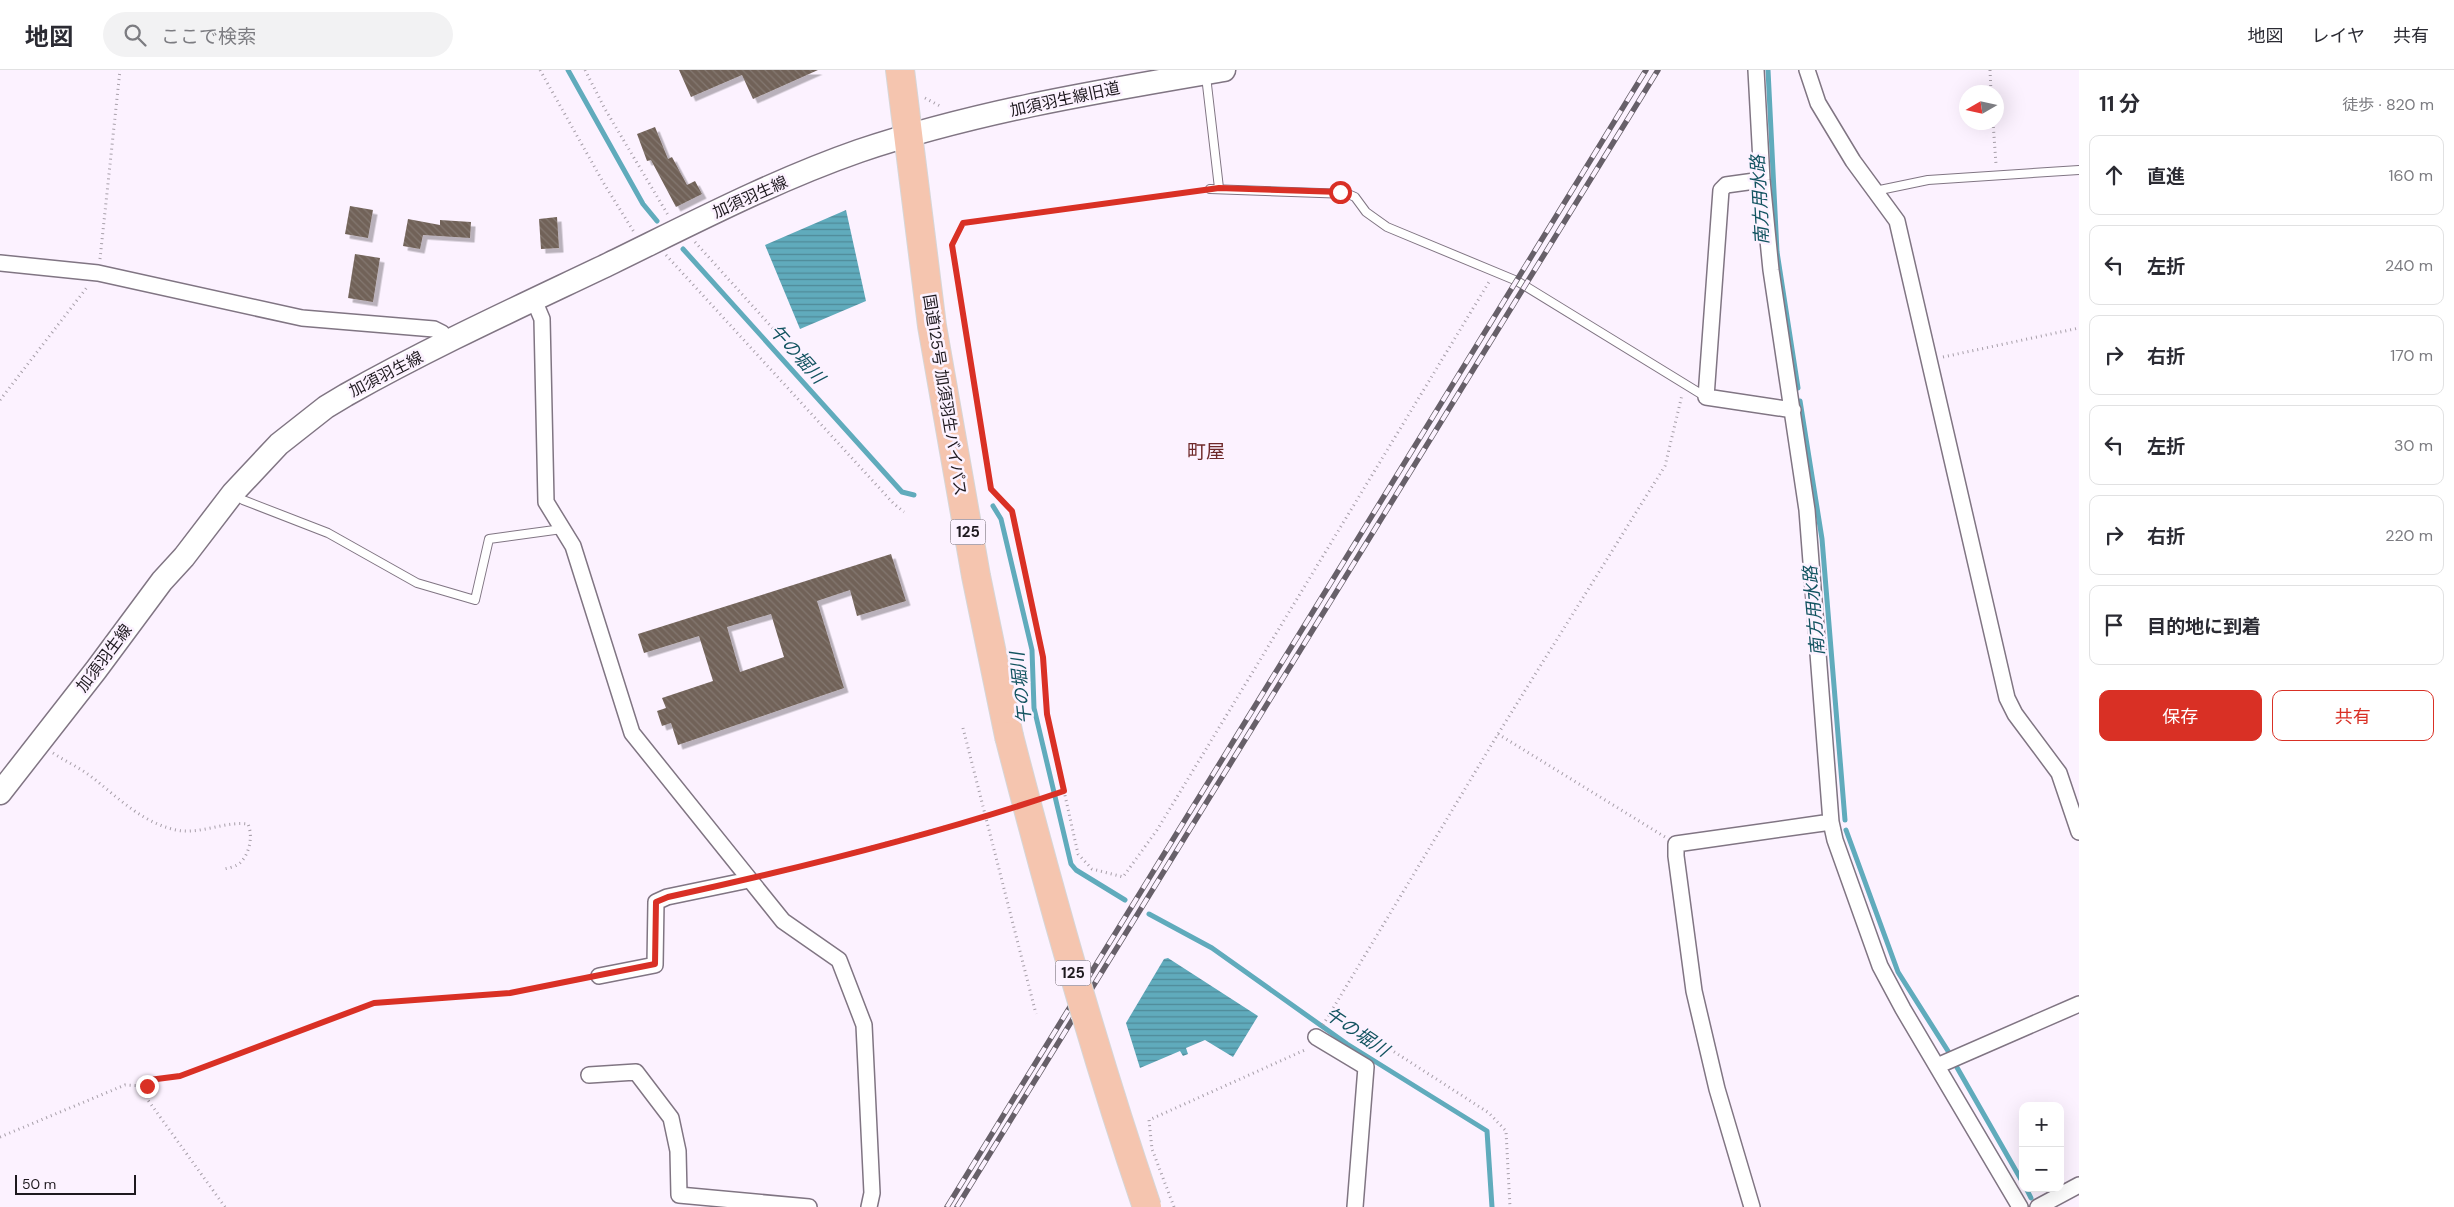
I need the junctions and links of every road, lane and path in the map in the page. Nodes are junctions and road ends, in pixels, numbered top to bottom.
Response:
1 (120, 70) edge
2 (540, 70) edge
3 (900, 70) edge
4 (1756, 70) edge
5 (1807, 70) edge
6 (1990, 70) edge
7 (1215, 72) edge
8 (1991, 85) edge
9 (924, 93) dead end
10 (940, 106) dead end
11 (1994, 130) edge
12 (908, 136) junction
13 (2079, 170) edge
14 (1997, 175) junction
15 (1762, 180) junction
16 (1219, 188) junction
17 (1210, 189) joint
18 (1875, 192) junction
19 (649, 244) junction
20 (0, 263) edge
21 (1495, 271) junction
22 (98, 273) junction
23 (534, 300) junction
24 (2079, 328) edge
25 (448, 343) junction
26 (1928, 360) junction
27 (1684, 385) junction
28 (1706, 397) junction
29 (0, 400) edge
30 (1792, 410) junction
31 (233, 493) junction
32 (904, 512) dead end
33 (562, 529) junction
34 (963, 728) dead end
35 (1498, 734) junction
36 (38, 745) junction
37 (1064, 791) junction
38 (0, 793) edge
39 (1038, 800) dead end
40 (1011, 809) dead end
41 (985, 818) junction
42 (1831, 822) junction
43 (2079, 832) edge
44 (1676, 844) junction
45 (224, 869) dead end
46 (749, 880) junction
47 (598, 976) joint
48 (2079, 1004) edge
49 (1331, 1011) junction
50 (1036, 1014) dead end
51 (1316, 1037) junction
52 (1938, 1066) junction
53 (589, 1075) dead end
54 (147, 1086) junction
55 (0, 1137) edge
56 (2079, 1185) edge
57 (225, 1207) edge
58 (809, 1207) edge
59 (869, 1207) edge
60 (1147, 1207) edge
61 (1174, 1207) edge
62 (1355, 1207) edge
63 (1510, 1207) edge
64 (1752, 1207) edge
65 (2020, 1207) edge
66 (2038, 1207) edge

1 - 22 path
2 - 19 path
3 - 12 highway, 国道125号 加須羽生バイパス / 125
4 - 15 street
5 - 18 street
6 - 8 path
7 - 12 main road, 加須羽生線旧道
7 - 16 lane
9 - 10 path
11 - 14 path
12 - 19 main road, 加須羽生線
12 - 60 highway, 国道125号 加須羽生バイパス / 125, bridge
13 - 14 lane
14 - 18 lane
15 - 28 street
15 - 30 street
16 - 17 lane
16 - 21 lane
17 - 37 path
18 - 26 street
19 - 23 main road, 加須羽生線
19 - 32 path
20 - 22 street
21 - 27 lane
21 - 37 path
22 - 25 street
22 - 29 path
23 - 25 main road, 加須羽生線
23 - 33 street
24 - 26 path
25 - 31 main road, 加須羽生線
26 - 43 street
27 - 28 lane
27 - 35 path
28 - 30 street
30 - 42 street
31 - 33 lane
31 - 36 main road, 加須羽生線
33 - 46 street
34 - 41 path
35 - 44 path
35 - 49 path
36 - 38 main road, 加須羽生線
36 - 45 path
37 - 39 path
40 - 41 path
41 - 46 path
41 - 50 path
42 - 44 street
42 - 52 street
44 - 64 street
46 - 47 street
46 - 59 street
47 - 54 path
48 - 52 street
49 - 51 path
49 - 63 path
51 - 61 path
51 - 62 street
52 - 65 street
53 - 58 street
54 - 55 path
54 - 57 path
56 - 66 street

